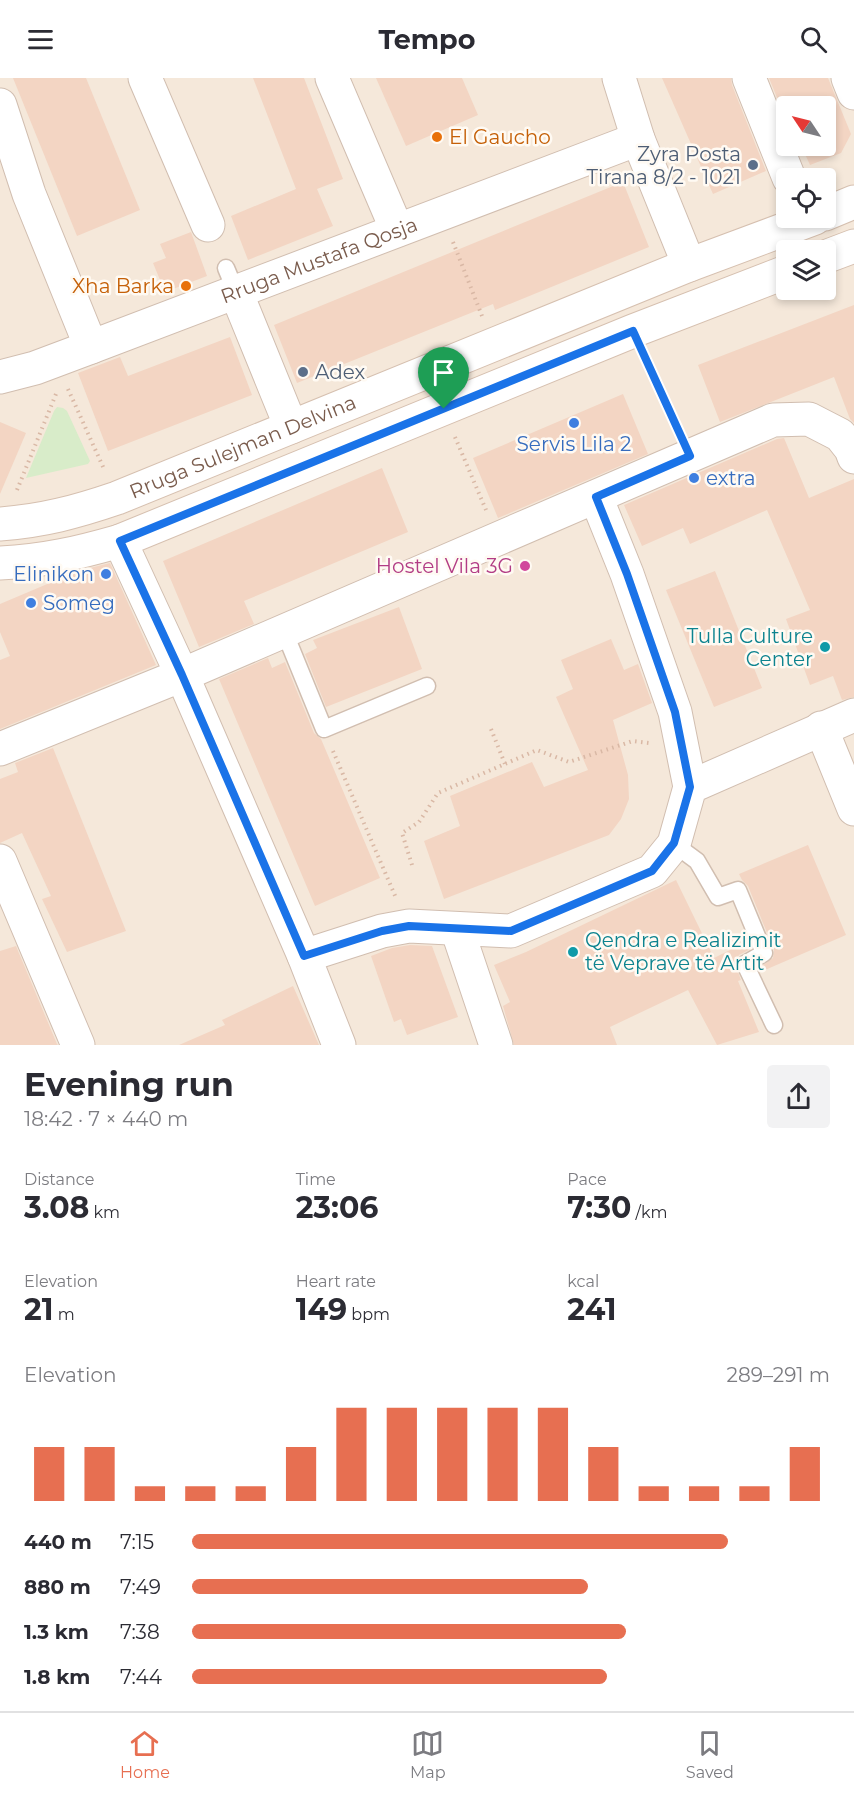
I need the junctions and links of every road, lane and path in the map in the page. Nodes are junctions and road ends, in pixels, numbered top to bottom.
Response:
1 (145, 78) edge
2 (332, 78) edge
3 (619, 78) edge
4 (749, 78) edge
5 (848, 78) edge
6 (854, 93) edge
7 (0, 105) edge
8 (638, 139) junction
9 (785, 168) edge
10 (15, 194) edge
11 (854, 202) edge
12 (836, 209) edge
13 (441, 213) junction
14 (208, 225) dead end
15 (788, 228) edge
16 (397, 230) junction
17 (854, 246) edge
18 (836, 253) edge
19 (689, 265) junction
20 (776, 276) edge
21 (231, 280) junction
22 (483, 318) dead end
23 (633, 331) junction
24 (91, 347) junction
25 (59, 369) junction
26 (0, 377) edge
27 (444, 409) junction
28 (291, 427) junction
29 (852, 453) edge
30 (690, 456) junction
31 (105, 470) dead end
32 (16, 494) dead end
33 (596, 497) junction
34 (0, 524) edge
35 (498, 539) junction
36 (120, 541) junction
37 (0, 563) edge
38 (284, 631) junction
39 (182, 675) junction
40 (427, 686) dead end
41 (854, 715) edge
42 (821, 728) junction
43 (324, 729) junction
44 (491, 729) dead end
45 (682, 747) junction
46 (0, 749) edge
47 (505, 764) junction
48 (690, 787) junction
49 (854, 809) edge
50 (674, 843) junction
51 (0, 861) edge
52 (411, 865) dead end
53 (409, 926) junction
54 (457, 929) junction
55 (304, 956) junction
56 (774, 1025) dead end
57 (78, 1045) edge
58 (339, 1045) edge
59 (496, 1045) edge

1 - 14 street
2 - 16 street
3 - 8 street
4 - 9 street
5 - 6 street
7 - 10 street
8 - 13 street, Rruga Mustafa Qosja
8 - 19 street
10 - 24 street
11 - 12 street
13 - 16 street, Rruga Mustafa Qosja
13 - 22 path
15 - 19 street, Rruga Sulejman Delvina
16 - 21 street, Rruga Mustafa Qosja
17 - 18 street
19 - 28 street, Rruga Sulejman Delvina
20 - 23 street, Rruga Sulejman Delvina
21 - 24 street, Rruga Mustafa Qosja
21 - 28 street
23 - 27 street, Rruga Sulejman Delvina
23 - 30 path
24 - 25 street, Rruga Mustafa Qosja
25 - 26 street, Rruga Mustafa Qosja
25 - 31 path
25 - 32 path
27 - 35 path
27 - 36 street, Rruga Sulejman Delvina
28 - 34 street, Rruga Sulejman Delvina
29 - 30 street
30 - 33 street
33 - 35 street
33 - 45 street
35 - 38 street
36 - 37 street, Rruga Sulejman Delvina
36 - 39 street
38 - 39 street
38 - 43 lane
39 - 46 street
39 - 55 street
40 - 43 lane
41 - 42 street
42 - 48 street
42 - 49 street
43 - 53 path
44 - 47 path
45 - 47 path
45 - 48 street
47 - 52 path
48 - 50 street
50 - 54 street
50 - 56 lane
51 - 57 street
53 - 54 street
53 - 55 street
54 - 59 street
55 - 58 street

